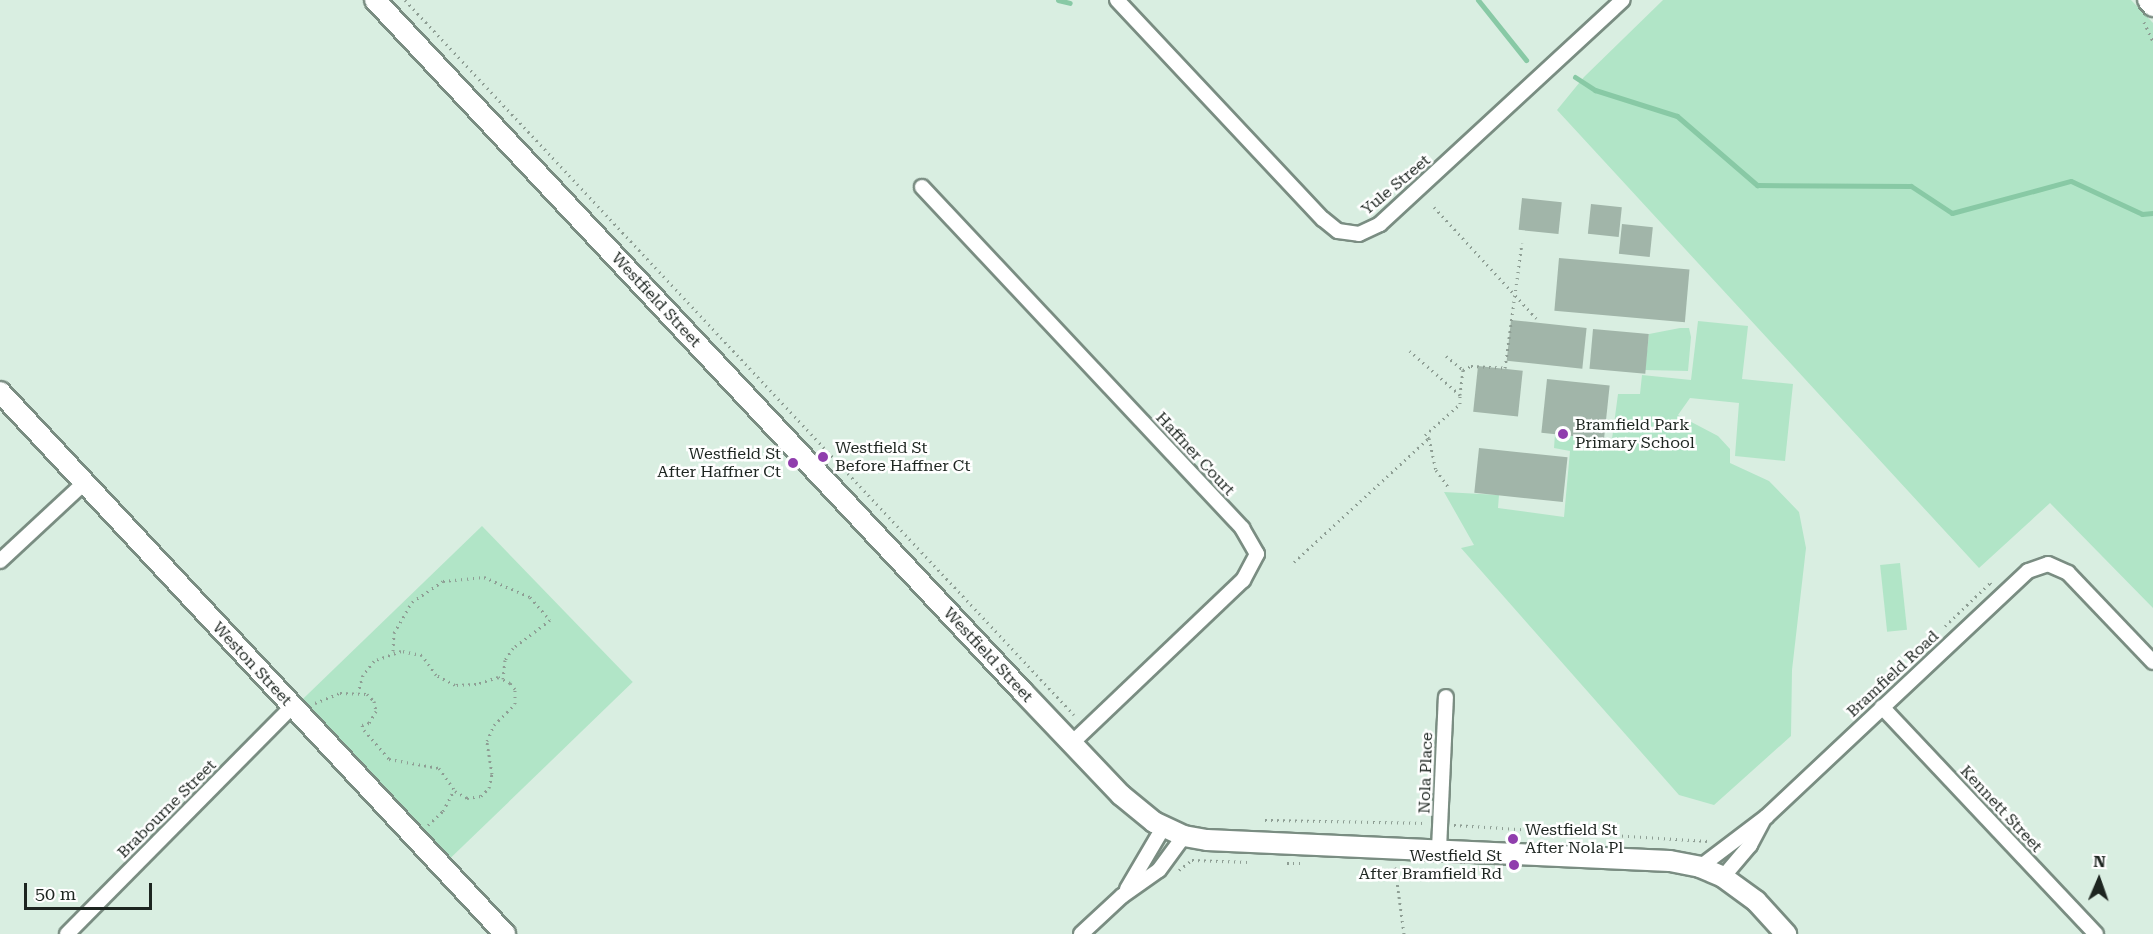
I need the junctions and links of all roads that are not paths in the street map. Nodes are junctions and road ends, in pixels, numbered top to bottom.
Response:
1 (375, 0) edge
2 (1117, 0) edge
3 (1623, 0) edge
4 (2148, 0) edge
5 (2153, 6) edge
6 (922, 187) dead end
7 (0, 392) edge
8 (85, 482) junction
9 (0, 561) edge
10 (2153, 662) edge
11 (1446, 697) dead end
12 (292, 707) junction
13 (1882, 707) junction
14 (1072, 743) junction
15 (1766, 817) junction
16 (1163, 828) junction
17 (1184, 836) junction
18 (1439, 849) junction
19 (1700, 867) junction
20 (1723, 877) junction
21 (1122, 896) junction
22 (67, 934) edge
23 (505, 934) edge
24 (1081, 934) edge
25 (1786, 934) edge
26 (2096, 934) edge

1 - 14 main road, Westfield Street
2 - 3 street, Yule Street
4 - 5 main road
6 - 14 street, Haffner Court
7 - 8 main road, Weston Street
8 - 9 street
8 - 12 main road, Weston Street
10 - 13 street, Bramfield Road
11 - 18 street, Nola Place
12 - 22 street, Brabourne Street
12 - 23 main road, Weston Street
13 - 15 street, Bramfield Road
13 - 26 street, Kennett Street
14 - 16 main road, Westfield Street
15 - 19 street, Bramfield Road
15 - 20 street, Bramfield Road
16 - 17 main road, Westfield Street
16 - 21 street
17 - 18 main road, Westfield Street
17 - 21 street
18 - 19 main road, Westfield Street
19 - 20 main road, Westfield Street
20 - 25 main road, Westfield Street
21 - 24 street

